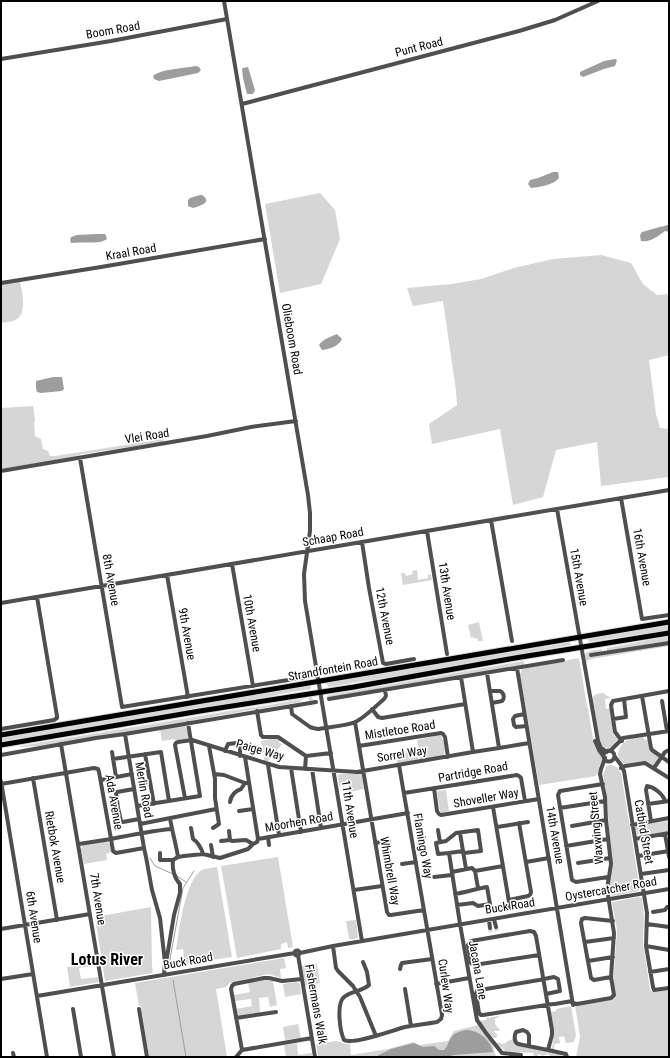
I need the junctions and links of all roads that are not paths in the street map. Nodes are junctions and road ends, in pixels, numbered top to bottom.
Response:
1 (224, 1) edge
2 (598, 1) edge
3 (228, 19) junction
4 (1, 59) edge
5 (242, 104) junction
6 (265, 238) junction
7 (1, 282) edge
8 (296, 421) junction
9 (80, 458) junction
10 (1, 471) edge
11 (669, 490) edge
12 (622, 498) junction
13 (557, 509) junction
14 (491, 520) junction
15 (427, 531) junction
16 (362, 542) junction
17 (307, 551) junction
18 (232, 564) junction
19 (167, 575) junction
20 (102, 586) junction
21 (37, 597) junction
22 (1, 603) edge
23 (669, 615) edge
24 (669, 622) edge
25 (669, 633) edge
26 (579, 638) junction
27 (512, 641) dead end
28 (669, 643) edge
29 (581, 648) junction
30 (447, 654) dead end
31 (591, 655) dead end
32 (414, 659) dead end
33 (563, 660) dead end
34 (585, 666) junction
35 (517, 668) junction
36 (487, 673) junction
37 (307, 677) dead end
38 (461, 677) junction
39 (319, 681) junction
40 (253, 686) junction
41 (385, 690) junction
42 (669, 691) edge
43 (321, 692) junction
44 (490, 692) junction
45 (642, 696) junction
46 (188, 697) junction
47 (624, 698) junction
48 (329, 699) dead end
49 (662, 701) dead end
50 (316, 702) dead end
51 (492, 703) junction
52 (465, 704) junction
53 (291, 706) junction
54 (372, 709) junction
55 (257, 711) junction
56 (524, 714) junction
57 (613, 720) junction
58 (355, 722) junction
59 (188, 723) junction
60 (526, 726) junction
61 (326, 727) junction
62 (1, 729) edge
63 (668, 731) edge
64 (125, 734) junction
65 (648, 734) junction
66 (1, 735) edge
67 (190, 740) junction
68 (621, 741) junction
69 (529, 743) junction
70 (61, 744) junction
71 (1, 745) edge
72 (209, 746) junction
73 (359, 746) junction
74 (499, 748) junction
75 (669, 750) edge
76 (225, 751) junction
77 (608, 751) junction
78 (112, 752) dead end
79 (473, 752) junction
80 (331, 753) junction
81 (145, 754) junction
82 (1, 755) edge
83 (128, 756) junction
84 (240, 756) junction
85 (306, 756) junction
86 (614, 756) junction
87 (245, 757) junction
88 (448, 757) junction
89 (604, 757) junction
90 (662, 757) junction
91 (112, 758) junction
92 (610, 762) junction
93 (669, 762) edge
94 (268, 765) junction
95 (399, 765) junction
96 (621, 767) junction
97 (291, 768) junction
98 (654, 768) junction
99 (305, 769) junction
100 (312, 769) junction
101 (334, 771) junction
102 (363, 771) junction
103 (66, 772) junction
104 (132, 774) junction
105 (214, 774) junction
106 (116, 777) junction
107 (33, 778) junction
108 (602, 778) junction
109 (669, 778) edge
110 (101, 780) junction
111 (1, 783) edge
112 (247, 783) junction
113 (603, 784) junction
114 (434, 788) junction
115 (134, 790) junction
116 (404, 794) junction
117 (185, 798) junction
118 (538, 799) junction
119 (169, 801) junction
120 (524, 801) junction
121 (605, 801) junction
122 (667, 801) edge
123 (230, 802) dead end
124 (154, 804) junction
125 (648, 804) junction
126 (137, 806) junction
127 (493, 806) junction
128 (253, 808) junction
129 (560, 808) junction
130 (216, 810) junction
131 (239, 811) dead end
132 (408, 813) junction
133 (170, 818) junction
134 (669, 818) edge
135 (372, 820) junction
136 (606, 820) junction
137 (139, 821) junction
138 (528, 822) dead end
139 (651, 822) junction
140 (519, 823) junction
141 (343, 825) junction
142 (632, 825) junction
143 (572, 826) dead end
144 (497, 827) junction
145 (191, 828) dead end
146 (213, 828) dead end
147 (321, 828) junction
148 (171, 829) junction
149 (438, 830) dead end
150 (229, 831) dead end
151 (301, 832) junction
152 (460, 833) junction
153 (667, 833) edge
154 (142, 834) junction
155 (279, 835) junction
156 (268, 837) junction
157 (111, 839) junction
158 (258, 839) junction
159 (608, 839) junction
160 (635, 839) junction
161 (230, 840) junction
162 (222, 841) dead end
163 (389, 841) dead end
164 (375, 843) junction
165 (438, 843) junction
166 (79, 844) junction
167 (253, 844) junction
168 (211, 845) dead end
169 (269, 845) dead end
170 (566, 846) junction
171 (144, 848) junction
172 (668, 851) edge
173 (160, 852) dead end
174 (463, 852) junction
175 (449, 853) junction
176 (203, 854) junction
177 (638, 856) junction
178 (178, 857) junction
179 (213, 857) junction
180 (669, 857) edge
181 (549, 858) junction
182 (610, 858) junction
183 (173, 860) junction
184 (416, 862) junction
185 (526, 862) junction
186 (578, 863) dead end
187 (402, 864) dead end
188 (503, 866) junction
189 (466, 869) junction
190 (669, 870) edge
191 (475, 871) junction
192 (452, 873) junction
193 (641, 874) junction
194 (434, 877) dead end
195 (608, 877) junction
196 (382, 886) junction
197 (478, 888) junction
198 (669, 889) edge
199 (354, 890) junction
200 (644, 893) junction
201 (455, 894) junction
202 (609, 899) junction
203 (509, 900) junction
204 (457, 906) junction
205 (669, 907) edge
206 (510, 908) dead end
207 (557, 908) junction
208 (424, 910) junction
209 (653, 912) dead end
210 (90, 914) junction
211 (494, 919) junction
212 (57, 920) junction
213 (489, 920) junction
214 (613, 921) junction
215 (460, 924) junction
216 (647, 924) junction
217 (25, 925) junction
218 (496, 927) tunnel mouth
219 (669, 927) edge
220 (490, 928) tunnel mouth
221 (1, 929) edge
222 (427, 930) junction
223 (614, 938) junction
224 (362, 941) junction
225 (585, 942) junction
226 (332, 946) junction
227 (646, 946) junction
228 (669, 950) edge
229 (297, 954) junction
230 (539, 955) junction
231 (613, 957) junction
232 (432, 959) junction
233 (588, 961) junction
234 (363, 962) dead end
235 (165, 963) junction
236 (400, 969) dead end
237 (669, 969) edge
238 (650, 972) junction
239 (33, 974) junction
240 (164, 975) junction
241 (469, 978) junction
242 (611, 978) junction
243 (1, 979) edge
244 (302, 979) junction
245 (543, 979) junction
246 (436, 984) junction
247 (102, 985) junction
248 (669, 988) edge
249 (404, 989) dead end
250 (356, 991) junction
251 (546, 994) junction
252 (37, 996) junction
253 (573, 1003) junction
254 (548, 1005) junction
255 (73, 1009) dead end
256 (139, 1009) dead end
257 (276, 1012) dead end
258 (236, 1018) junction
259 (411, 1026) junction
260 (376, 1036) junction
261 (312, 1038) junction
262 (530, 1046) junction
263 (242, 1050) junction
264 (548, 1050) junction
265 (566, 1054) edge
266 (521, 1055) dead end
267 (47, 1057) edge
268 (81, 1057) edge
269 (114, 1057) edge
270 (148, 1057) edge
271 (236, 1057) edge
272 (315, 1057) edge

1 - 3 street, Olieboom Road
2 - 5 street, Punt Road
3 - 4 street, Boom Road
3 - 5 street, Olieboom Road
5 - 6 street, Olieboom Road
6 - 7 street, Kraal Road
6 - 8 street, Olieboom Road
8 - 9 street, Vlei Road
8 - 17 street, Olieboom Road
9 - 10 street, Vlei Road
9 - 20 street, 8th Avenue
11 - 12 street, Schaap Road
12 - 13 street, Schaap Road
12 - 23 street, 16th Avenue
13 - 14 street, Schaap Road
13 - 26 street, 15th Avenue
14 - 15 street, Schaap Road
14 - 27 street
15 - 16 street, Schaap Road
15 - 30 street, 13th Avenue
16 - 17 street, Schaap Road
16 - 32 street, 12th Avenue
17 - 18 street, Schaap Road
17 - 39 street, Olieboom Road
18 - 19 street, Schaap Road
18 - 40 street, 10th Avenue
19 - 20 street, Schaap Road
19 - 46 street, 9th Avenue
20 - 21 street, Schaap Road
20 - 46 street, 8th Avenue
21 - 22 street, Schaap Road
21 - 62 street
24 - 26 main road, Strandfontein Road
25 - 29 main road, Strandfontein Road
26 - 29 street, 15th Avenue
26 - 39 main road, Strandfontein Road
28 - 31 street
29 - 34 street, 15th Avenue
29 - 43 main road, Strandfontein Road
33 - 35 street
34 - 77 street
34 - 89 street
35 - 36 street
35 - 56 street, 14th Avenue
36 - 38 street
36 - 44 street
37 - 40 street
38 - 41 street
38 - 52 street
39 - 43 street, 11th Avenue
39 - 66 main road, Strandfontein Road
40 - 46 street
41 - 48 street
41 - 54 street
42 - 45 street
43 - 61 street, 11th Avenue
43 - 71 main road, Strandfontein Road
44 - 51 street
44 - 51 street
45 - 47 street
45 - 65 street
47 - 57 street
47 - 57 street
49 - 63 street
50 - 53 street
51 - 74 street
52 - 54 street
52 - 79 street
53 - 55 street
53 - 61 street
54 - 58 street
55 - 59 street
55 - 85 street
56 - 60 street, 14th Avenue
56 - 60 street
57 - 68 street
58 - 61 street
58 - 73 street, Whimbrell Way
59 - 64 street
59 - 67 street
60 - 69 street, 14th Avenue
61 - 80 street, 11th Avenue
63 - 65 street
64 - 70 street
64 - 83 street, Merlin Road
65 - 68 street
65 - 90 street
67 - 72 street, Paige Way
67 - 117 street
67 - 117 street
68 - 77 street
68 - 86 street
69 - 74 street, Sorrel Way
69 - 118 street, 14th Avenue
70 - 82 street
70 - 103 street, 7th Avenue
72 - 76 street, Paige Way
72 - 105 street
73 - 88 street, Mistletoe Road
73 - 102 street, Whimbrell Way
74 - 79 street, Sorrel Way
75 - 90 street
76 - 84 street, Paige Way
76 - 84 street
77 - 86 street
77 - 89 street
78 - 91 street
79 - 88 street, Sorrel Way
80 - 85 street
80 - 101 street, 11th Avenue
81 - 83 street
81 - 119 street
81 - 124 street
83 - 91 street
83 - 104 street, Merlin Road
84 - 87 street, Paige Way
85 - 99 street
86 - 92 street
86 - 96 street, Catbird Street
87 - 94 street, Paige Way
87 - 112 street
88 - 95 street, Sorrel Way
89 - 92 street
89 - 108 street, Waxwing Street
90 - 93 street
90 - 98 street
91 - 106 street
92 - 96 street, Catbird Street
92 - 108 street, Waxwing Street
94 - 97 street, Paige Way
94 - 155 street
95 - 102 street, Sorrel Way
95 - 116 street, Flamingo Way
96 - 98 street
96 - 142 street, Catbird Street
97 - 99 street, Paige Way
97 - 151 street
98 - 109 street
99 - 100 street, Paige Way
100 - 101 street, Paige Way
100 - 147 street
101 - 102 street, Sorrel Way
101 - 141 street, 11th Avenue
102 - 135 street, Whimbrell Way
103 - 107 street
103 - 110 street, Ada Avenue
103 - 166 street, 7th Avenue
104 - 106 street
104 - 115 street, Merlin Road
105 - 112 street
105 - 130 street
106 - 110 street
107 - 111 street
107 - 212 street, Rietbok Avenue
108 - 113 street, Waxwing Street
110 - 157 street, Ada Avenue
111 - 217 street, 6th Avenue
112 - 123 street
112 - 128 street
113 - 121 street, Waxwing Street
113 - 129 street
114 - 116 street, Partridge Road
114 - 120 street, Partridge Road
114 - 127 street, Shoveller Way
115 - 126 street, Merlin Road
115 - 137 street
116 - 132 street, Flamingo Way
117 - 119 street
118 - 120 street, Shoveller Way
118 - 181 street, 14th Avenue
119 - 124 street
120 - 127 street, Shoveller Way
121 - 129 street
121 - 136 street, Waxwing Street
122 - 125 street
122 - 125 street
124 - 126 street
125 - 139 street
126 - 137 street, Merlin Road
127 - 144 street
128 - 131 street
128 - 158 street
129 - 170 street
130 - 133 street
130 - 146 street
132 - 135 street, Moorhen Road
132 - 184 street, Flamingo Way
133 - 137 street
133 - 148 street
134 - 139 street
135 - 141 street, Moorhen Road
135 - 164 street, Whimbrell Way
136 - 143 street
136 - 159 street, Waxwing Street
137 - 154 street, Merlin Road
138 - 140 street
139 - 142 street
140 - 144 street
140 - 185 street
141 - 147 street, Moorhen Road
141 - 199 street, 11th Avenue
142 - 160 street, Catbird Street
144 - 188 street
145 - 176 street
147 - 151 street, Moorhen Road
148 - 154 street
148 - 178 street
149 - 165 street
150 - 161 street
151 - 155 street, Moorhen Road
152 - 165 street
152 - 174 street
152 - 174 street
153 - 160 street
153 - 172 street
154 - 157 street
154 - 171 street, Merlin Road
155 - 156 street, Moorhen Road
156 - 158 street, Moorhen Road
156 - 169 street
157 - 166 street, Ada Avenue
157 - 171 street
158 - 167 street
159 - 170 street
159 - 182 street, Waxwing Street
160 - 177 street, Catbird Street
161 - 162 street
161 - 167 street
163 - 164 street
164 - 196 street, Whimbrell Way
165 - 175 street
166 - 210 street, 7th Avenue
167 - 179 street
168 - 179 street
170 - 195 street
171 - 235 street, Merlin Road
172 - 177 street
172 - 180 street
173 - 183 street
174 - 175 street
174 - 189 street
175 - 192 street, Jacana Lane
176 - 178 street
176 - 179 street
177 - 193 street, Catbird Street
178 - 183 street
181 - 185 street
181 - 207 street, 14th Avenue
182 - 186 street
182 - 195 street, Waxwing Street
183 - 235 street
184 - 187 street
184 - 208 street, Flamingo Way
185 - 203 street
188 - 191 street
188 - 203 street
189 - 191 street
189 - 192 street
190 - 193 street
191 - 197 street
192 - 194 street
192 - 201 street, Jacana Lane
193 - 200 street, Catbird Street
195 - 202 street, Waxwing Street
196 - 199 street
196 - 208 street, Whimbrell Way
197 - 201 street
197 - 204 street
198 - 200 street, Oystercatcher Road
199 - 224 street, 11th Avenue
200 - 202 street, Oystercatcher Road
200 - 216 street, Catbird Street
201 - 204 street, Jacana Lane
202 - 207 street, Oystercatcher Road
202 - 214 street, Waxwing Street
203 - 206 street
204 - 215 street, Jacana Lane
205 - 209 street
207 - 211 street, Buck Road
207 - 253 street, 14th Avenue
208 - 222 street, Flamingo Way
210 - 212 street
210 - 247 street, 7th Avenue
211 - 213 street, Buck Road
211 - 218 street
212 - 217 street
213 - 215 street, Buck Road
213 - 220 street
214 - 223 street, Waxwing Street
214 - 225 street
215 - 222 street, Buck Road
215 - 241 street, Jacana Lane
216 - 219 street
216 - 227 street, Catbird Street
217 - 221 street
217 - 239 street, 6th Avenue
222 - 224 street, Buck Road
222 - 232 street, Curlew Way
223 - 225 street
223 - 231 street, Waxwing Street
224 - 226 street, Buck Road
225 - 233 street
226 - 229 street, Buck Road
226 - 250 street
227 - 228 street
227 - 238 street, Catbird Street
229 - 240 street, Buck Road
229 - 244 street, Fishermans Walk
230 - 230 street
230 - 245 street
231 - 233 street
231 - 242 street, Waxwing Street
232 - 236 street
232 - 246 street, Curlew Way
233 - 242 street
234 - 250 street
235 - 240 street
237 - 238 street
238 - 248 street, Catbird Street
239 - 243 street
239 - 252 street, 6th Avenue
240 - 247 street, Buck Road
241 - 246 street
241 - 266 street, Jacana Lane
242 - 253 street, Waxwing Street
244 - 258 street
244 - 261 street, Fishermans Walk
245 - 251 street
245 - 251 street
245 - 254 street
246 - 259 street, Curlew Way
247 - 252 street, Buck Road
247 - 269 street, 7th Avenue
249 - 259 street
250 - 260 street
250 - 260 street, Curlew Way
251 - 254 street
252 - 267 street, 6th Avenue
253 - 254 street
254 - 264 street
255 - 268 street
256 - 270 street
257 - 258 street
258 - 263 street
259 - 260 street, Curlew Way
261 - 263 street
261 - 272 street, Fishermans Walk
262 - 262 street
262 - 264 street
263 - 271 street
264 - 265 street

